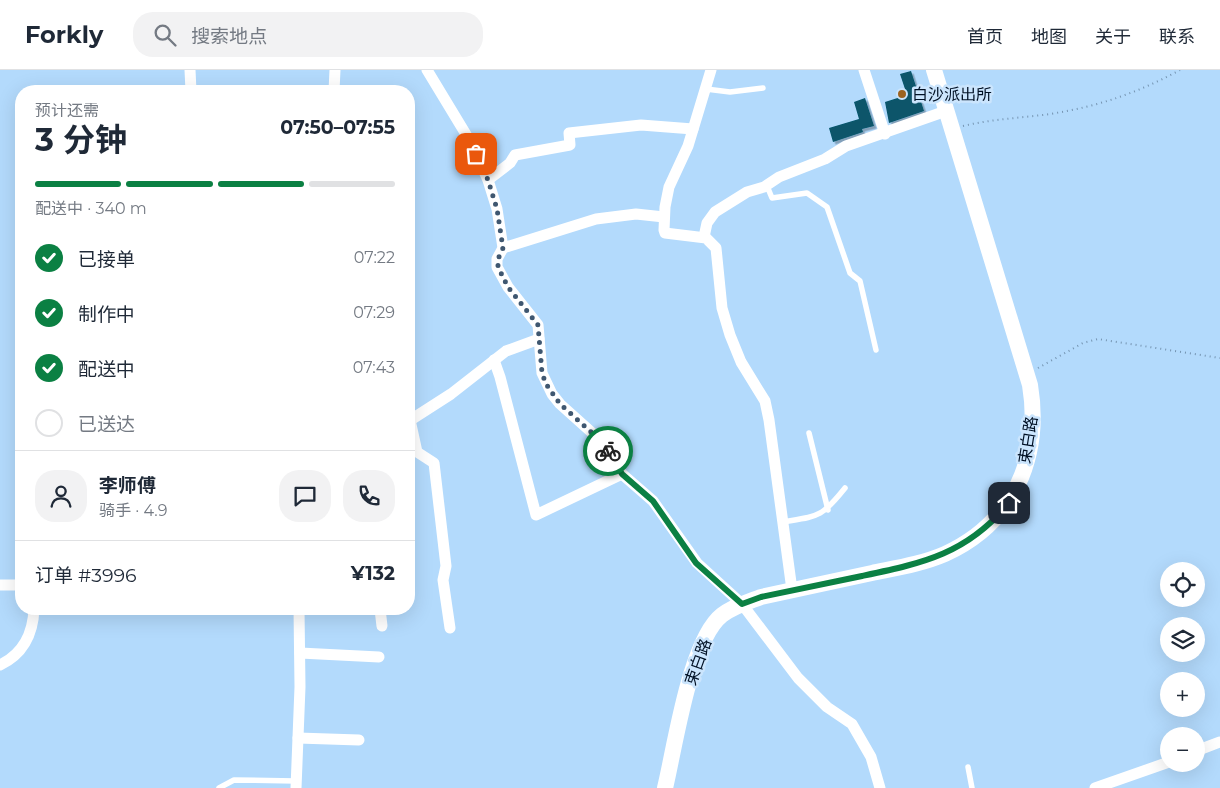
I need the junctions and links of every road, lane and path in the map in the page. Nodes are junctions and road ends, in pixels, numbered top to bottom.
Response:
1 (190, 70) edge
2 (335, 70) edge
3 (427, 70) edge
4 (711, 70) edge
5 (864, 70) edge
6 (934, 70) edge
7 (1180, 70) edge
8 (190, 85) edge
9 (334, 85) edge
10 (763, 88) dead end
11 (706, 89) junction
12 (949, 118) junction
13 (694, 129) junction
14 (885, 134) junction
15 (488, 180) junction
16 (767, 186) junction
17 (664, 217) junction
18 (704, 237) junction
19 (503, 248) junction
20 (539, 338) junction
21 (876, 350) dead end
22 (1220, 358) edge
23 (494, 360) junction
24 (1027, 374) junction
25 (415, 417) edge
26 (809, 433) dead end
27 (415, 447) edge
28 (622, 474) junction
29 (846, 488) dead end
30 (828, 510) junction
31 (782, 522) junction
32 (0, 585) edge
33 (15, 585) edge
34 (792, 590) junction
35 (742, 604) junction
36 (33, 615) edge
37 (299, 615) edge
38 (381, 615) edge
39 (382, 626) dead end
40 (450, 628) dead end
41 (300, 653) junction
42 (379, 657) dead end
43 (0, 665) edge
44 (298, 738) junction
45 (359, 740) dead end
46 (1220, 742) edge
47 (1205, 748) edge
48 (1160, 765) edge
49 (968, 768) dead end
50 (296, 784) edge
51 (219, 788) edge
52 (665, 788) edge
53 (880, 788) edge
54 (972, 788) edge
55 (1095, 788) edge

1 - 8 street
2 - 9 street
3 - 15 street
4 - 11 street
5 - 14 street
6 - 12 main road, 束白路
7 - 12 path
10 - 11 lane
11 - 13 street
12 - 14 street
12 - 24 main road, 束白路
13 - 15 street
13 - 17 street
14 - 16 street
15 - 19 street
16 - 18 street
16 - 21 lane
17 - 18 street
17 - 19 street
18 - 31 street
19 - 20 street
20 - 23 street
20 - 28 street
22 - 24 path
23 - 25 street
23 - 28 street
24 - 34 main road, 束白路
26 - 30 lane
27 - 40 street
28 - 35 street
29 - 30 lane
30 - 31 lane
31 - 34 street
32 - 33 street
34 - 35 main road, 束白路
35 - 52 main road, 束白路
35 - 53 street
36 - 43 street
37 - 41 street
38 - 39 street
41 - 42 street
41 - 44 street
44 - 45 street
44 - 50 street
46 - 47 street
48 - 55 street
49 - 54 lane
50 - 51 lane

